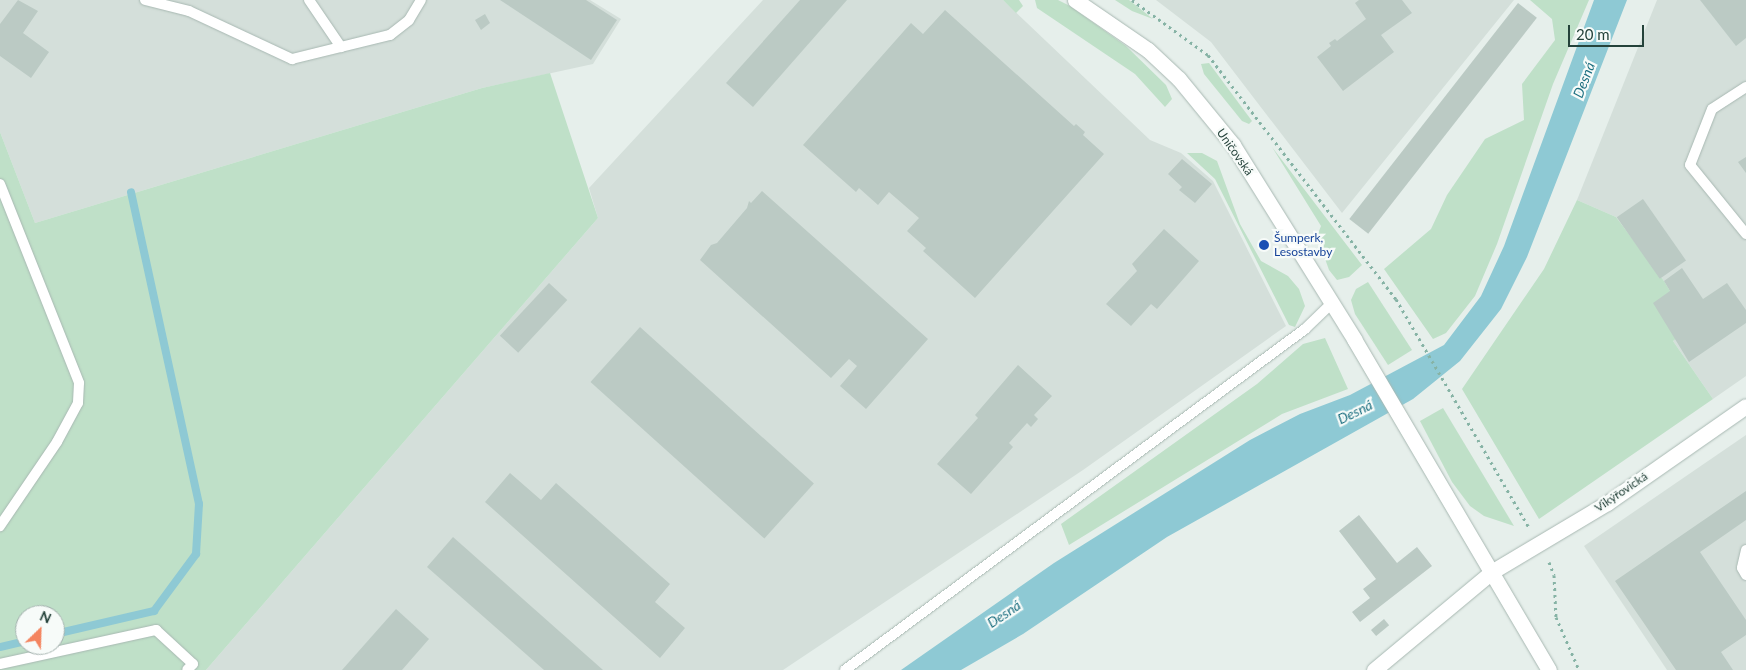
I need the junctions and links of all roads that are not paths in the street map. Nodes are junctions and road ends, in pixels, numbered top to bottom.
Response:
1 (145, 0) edge
2 (170, 0) edge
3 (309, 0) edge
4 (421, 0) edge
5 (1076, 0) edge
6 (158, 4) junction
7 (341, 47) junction
8 (1746, 87) edge
9 (0, 184) edge
10 (1746, 234) edge
11 (1332, 303) junction
12 (1746, 406) edge
13 (0, 526) edge
14 (1746, 550) edge
15 (1493, 571) junction
16 (1746, 575) edge
17 (0, 664) edge
18 (187, 670) edge
19 (845, 670) edge
20 (1374, 670) edge
21 (1549, 670) edge

1 - 6 lane
2 - 6 lane
3 - 7 lane
4 - 7 lane
5 - 11 main road, Uničovská
6 - 7 lane
8 - 10 lane
9 - 13 lane
11 - 15 main road, Uničovská
11 - 19 lane
12 - 15 main road, Vikýřovická
14 - 16 lane
15 - 20 main road, Vikýřovická
15 - 21 main road, Uničovská
17 - 18 lane

